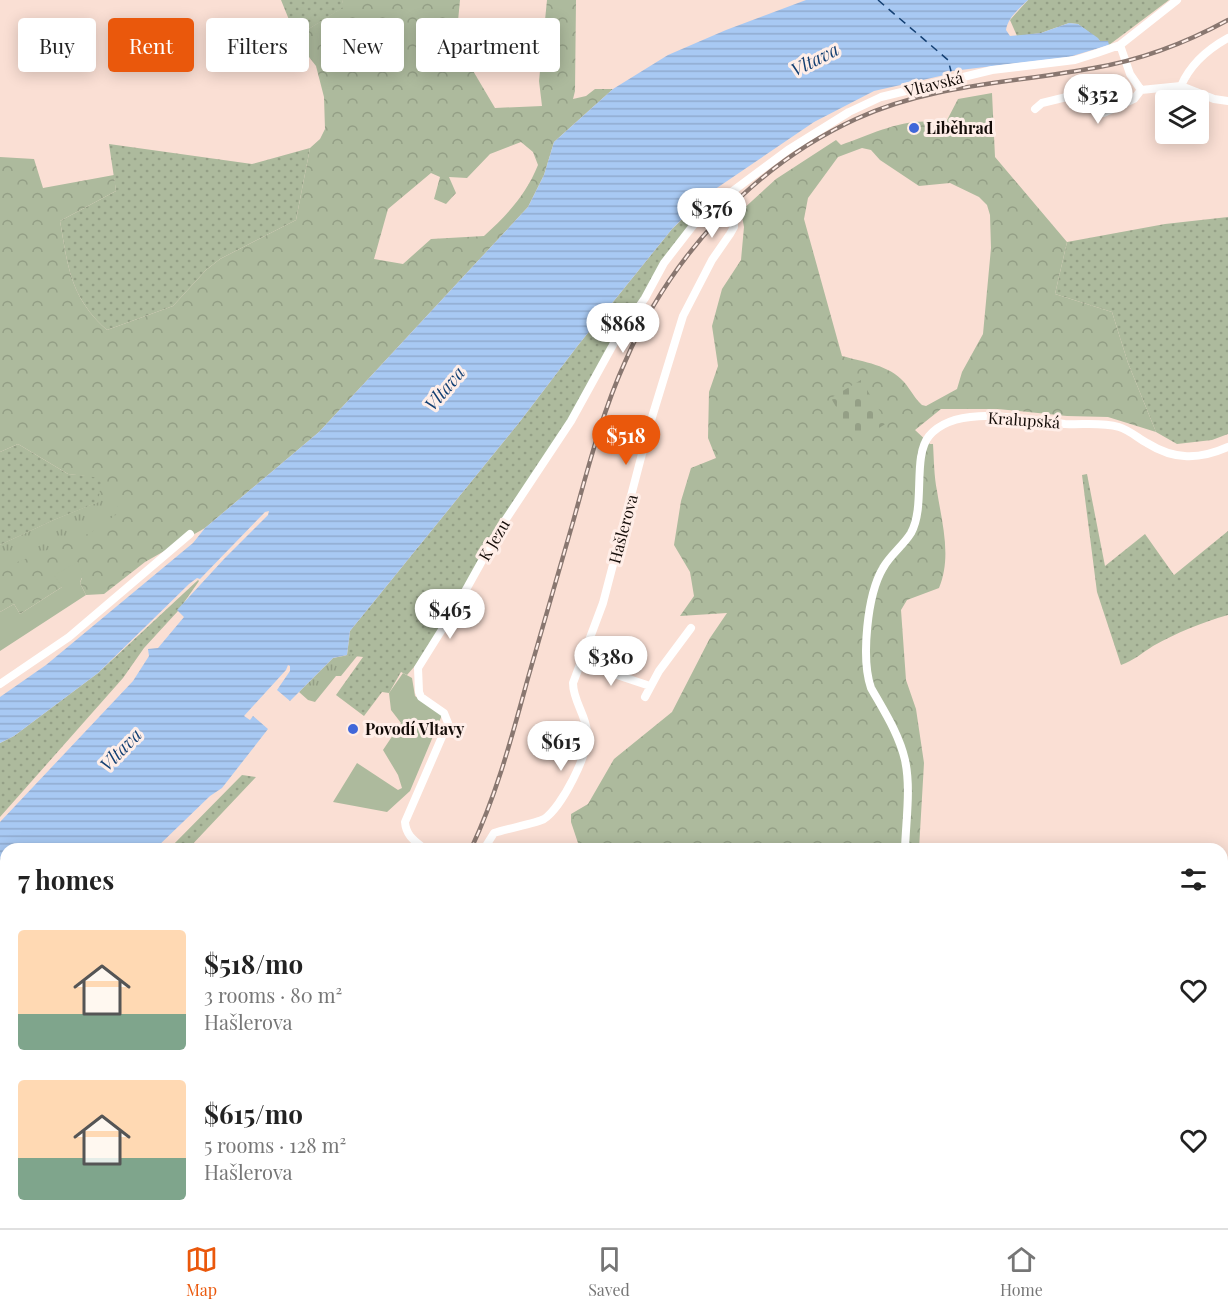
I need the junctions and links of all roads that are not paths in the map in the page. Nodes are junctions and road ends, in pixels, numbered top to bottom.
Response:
1 (1177, 0) edge
2 (1228, 38) edge
3 (1120, 45) junction
4 (1181, 86) junction
5 (1141, 90) junction
6 (1228, 101) edge
7 (1035, 109) dead end
8 (720, 199) junction
9 (664, 263) joint
10 (1228, 447) edge
11 (190, 534) dead end
12 (692, 628) dead end
13 (581, 663) junction
14 (0, 684) edge
15 (650, 686) junction
16 (645, 697) dead end
17 (417, 843) edge
18 (488, 843) edge
19 (905, 843) edge

1 - 3 street, Vltavská
2 - 4 street
3 - 5 street
3 - 8 street, Vltavská
4 - 5 street
4 - 6 street
5 - 7 street
8 - 9 street, Vltavská
8 - 13 street, Hašlerova
9 - 17 street, K Jezu
10 - 19 street, Kralupská
11 - 14 street
12 - 15 street
13 - 15 street
13 - 18 street, Hašlerova
15 - 16 street

